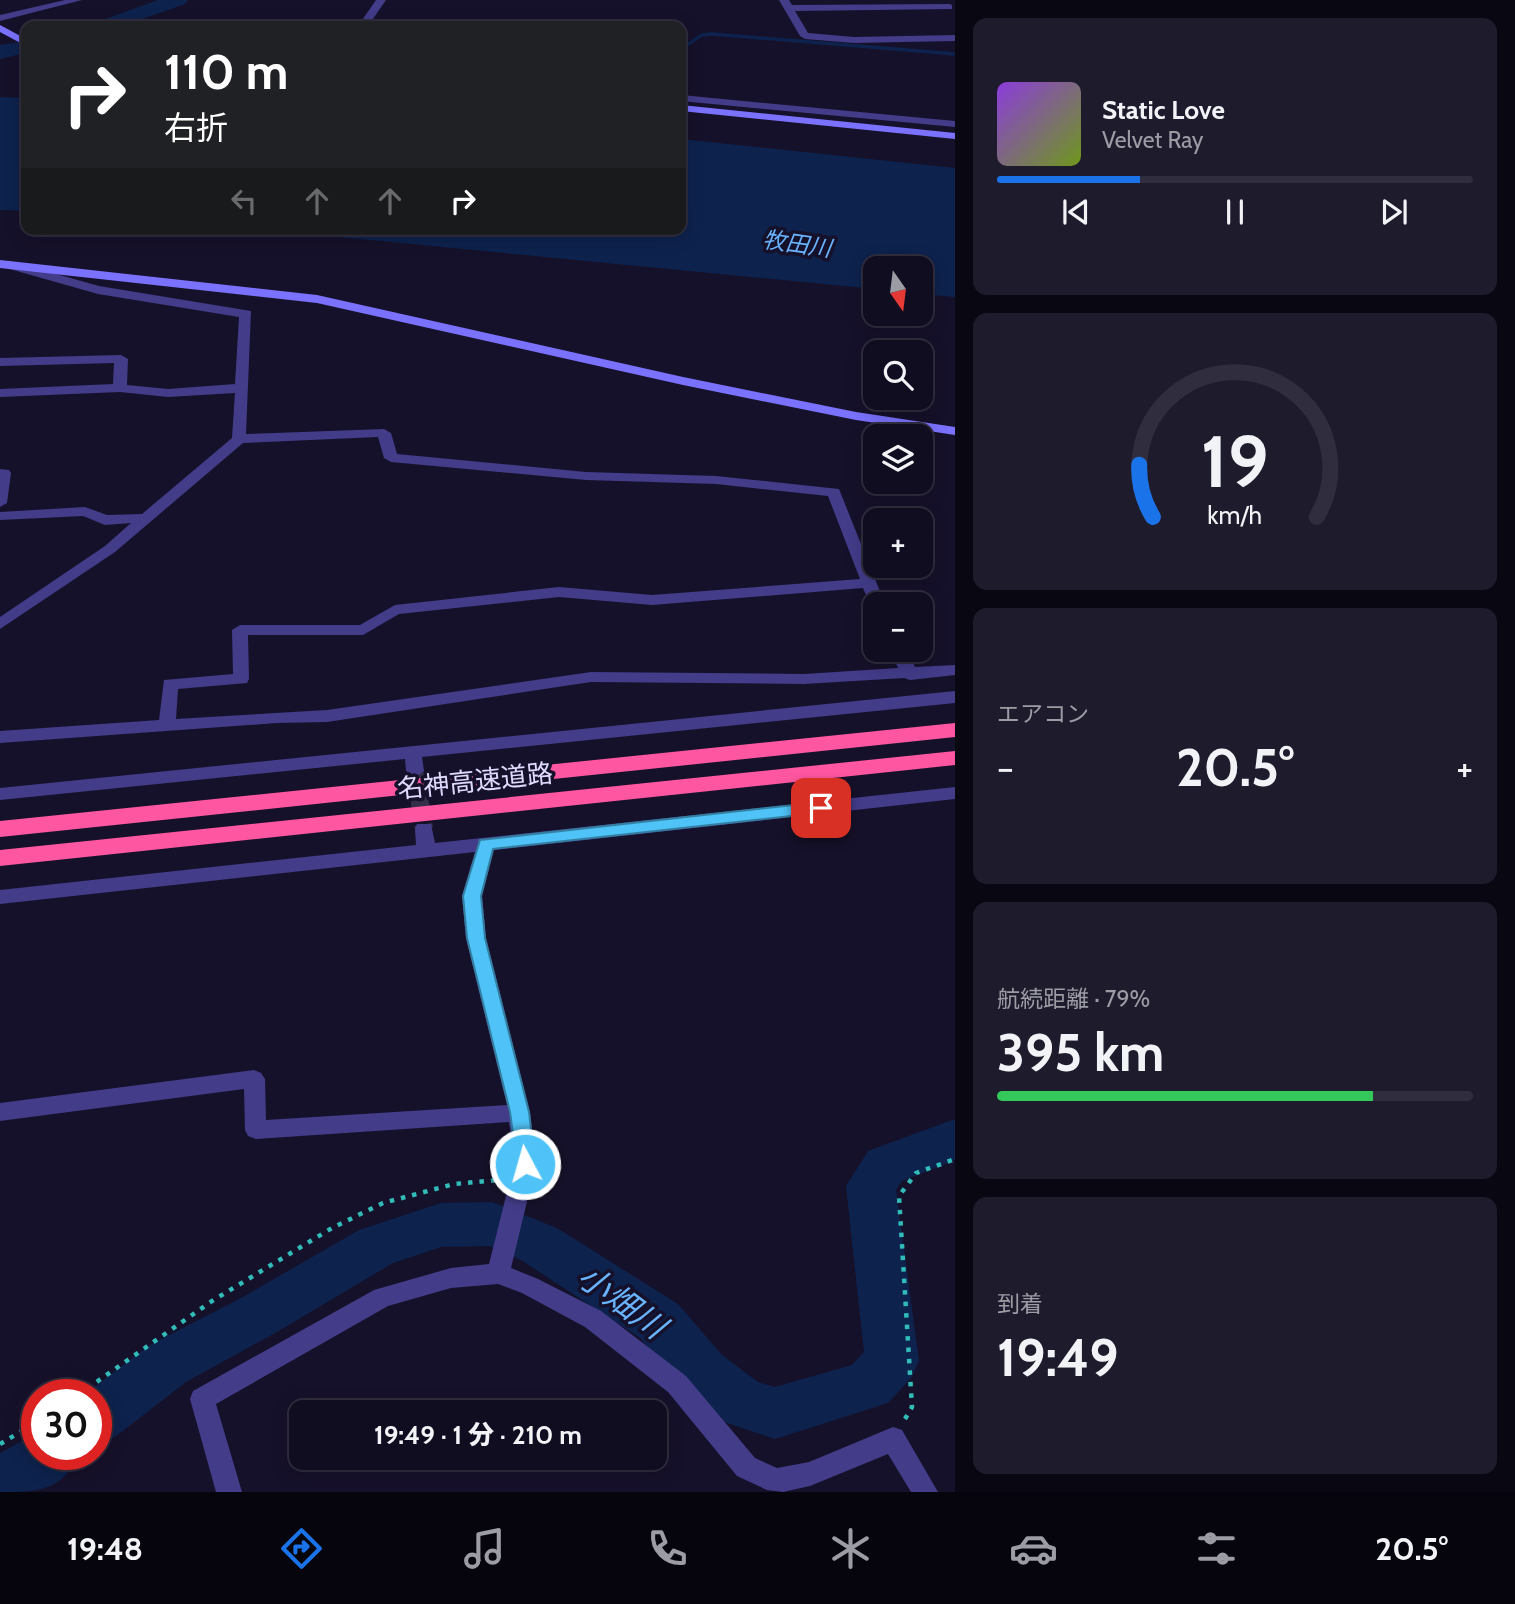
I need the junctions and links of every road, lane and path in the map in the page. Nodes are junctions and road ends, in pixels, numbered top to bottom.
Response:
1 (77, 0) edge
2 (381, 0) edge
3 (947, 3) edge
4 (786, 4) edge
5 (955, 16) edge
6 (0, 18) edge
7 (366, 21) edge
8 (0, 27) edge
9 (852, 28) dead end
10 (800, 29) junction
11 (955, 38) edge
12 (21, 40) edge
13 (686, 98) edge
14 (686, 109) edge
15 (955, 124) edge
16 (955, 136) edge
17 (4, 265) edge
18 (0, 362) edge
19 (120, 388) junction
20 (242, 388) junction
21 (0, 393) edge
22 (955, 431) edge
23 (239, 439) junction
24 (0, 473) edge
25 (0, 503) edge
26 (0, 516) edge
27 (147, 518) junction
28 (867, 583) junction
29 (871, 592) edge
30 (0, 624) edge
31 (904, 662) edge
32 (955, 670) edge
33 (910, 674) junction
34 (955, 697) edge
35 (167, 725) junction
36 (955, 730) edge
37 (0, 737) edge
38 (413, 752) junction
39 (955, 758) edge
40 (415, 771) tunnel mouth
41 (955, 793) edge
42 (0, 794) edge
43 (0, 829) edge
44 (424, 829) tunnel mouth
45 (486, 844) junction
46 (426, 850) junction
47 (0, 859) edge
48 (0, 897) edge
49 (0, 1112) edge
50 (519, 1112) junction
51 (955, 1159) edge
52 (518, 1198) junction
53 (500, 1268) junction
54 (101, 1379) edge
55 (21, 1432) edge
56 (893, 1439) junction
57 (0, 1444) edge
58 (229, 1492) edge
59 (925, 1492) edge

1 - 6 street
2 - 7 street
3 - 4 street
3 - 5 street
4 - 10 street
8 - 12 street
9 - 10 street
10 - 11 street
13 - 15 street
14 - 16 street
17 - 20 street
17 - 22 street
18 - 19 street
19 - 20 street
19 - 21 street
20 - 23 street
23 - 27 street
23 - 28 street
24 - 25 street
26 - 27 street
27 - 30 street
28 - 29 street
28 - 35 street
31 - 33 street
32 - 33 street
33 - 35 street
34 - 38 street
35 - 37 street
36 - 43 highway, 名神高速道路
38 - 40 street
38 - 42 street
39 - 47 highway, 名神高速道路
41 - 45 street
44 - 46 street
45 - 46 street
45 - 50 street
46 - 48 street
49 - 50 street
50 - 52 street
51 - 56 path
52 - 53 street
52 - 54 path
53 - 56 street
53 - 58 street
55 - 57 path
56 - 59 street

